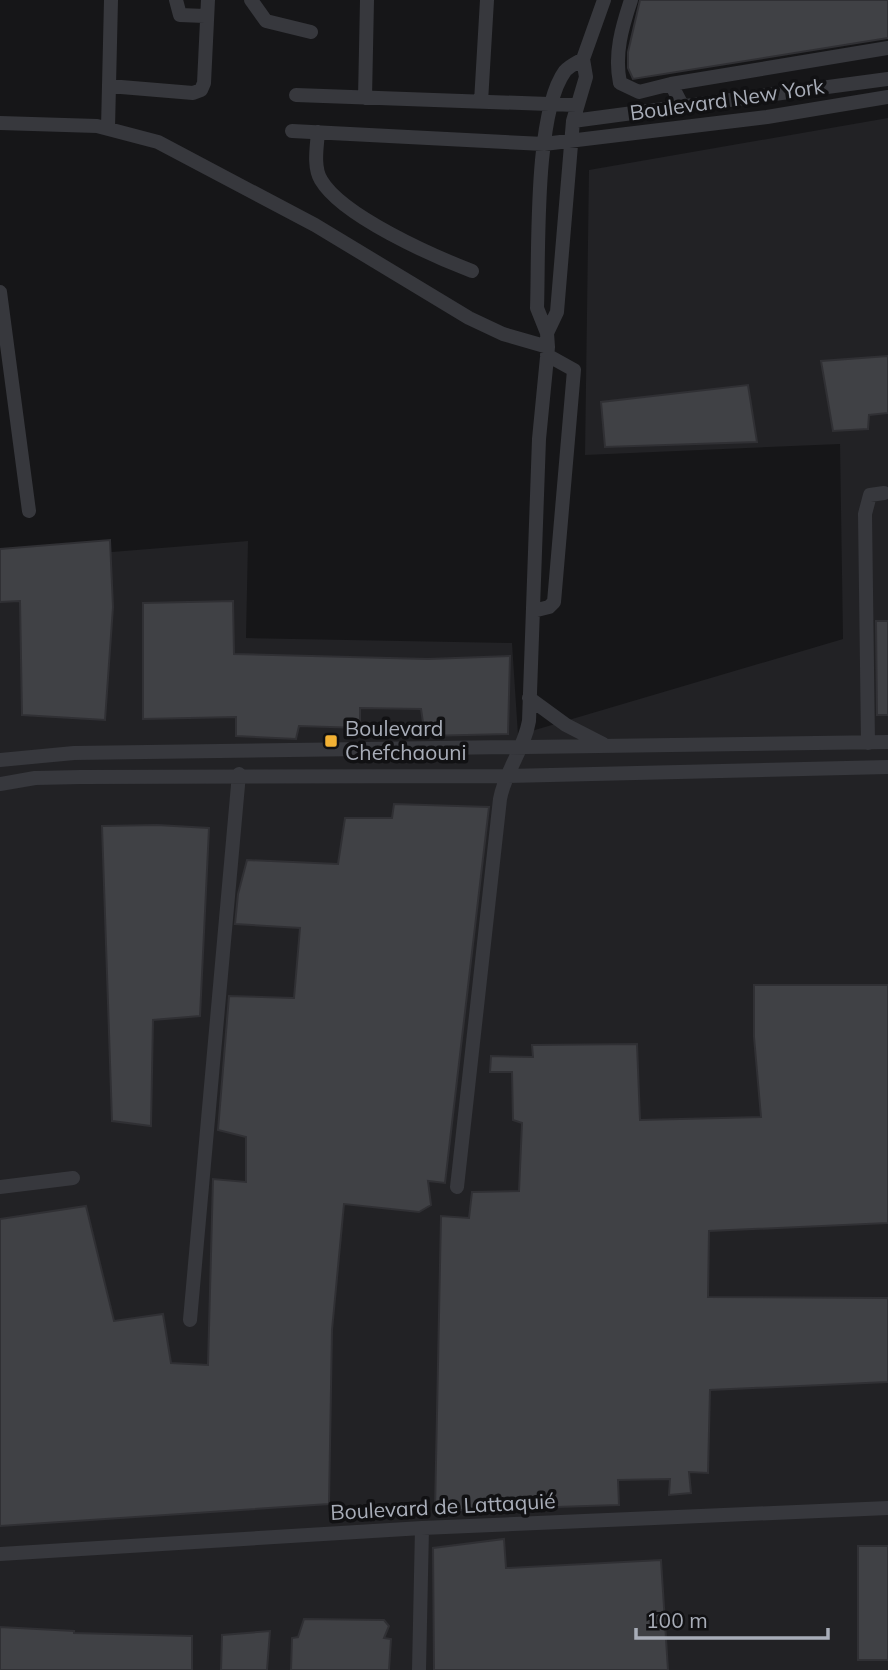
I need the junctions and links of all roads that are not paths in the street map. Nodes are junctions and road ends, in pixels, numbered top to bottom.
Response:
1 (111, 0) edge
2 (176, 0) edge
3 (208, 0) edge
4 (251, 0) edge
5 (367, 0) edge
6 (487, 0) edge
7 (604, 0) edge
8 (631, 0) edge
9 (205, 16) junction
10 (312, 32) dead end
11 (888, 48) edge
12 (583, 59) junction
13 (888, 79) edge
14 (671, 84) junction
15 (109, 86) junction
16 (296, 95) dead end
17 (765, 97) junction
18 (888, 97) edge
19 (365, 98) junction
20 (481, 102) junction
21 (551, 105) junction
22 (576, 105) junction
23 (683, 107) junction
24 (768, 117) junction
25 (573, 121) junction
26 (0, 123) edge
27 (108, 128) junction
28 (292, 131) dead end
29 (317, 132) junction
30 (572, 143) junction
31 (544, 144) junction
32 (472, 271) dead end
33 (0, 292) edge
34 (547, 345) junction
35 (4, 354) edge
36 (884, 493) dead end
37 (29, 511) dead end
38 (533, 611) junction
39 (529, 698) junction
40 (888, 742) edge
41 (868, 743) junction
42 (752, 744) junction
43 (608, 746) junction
44 (522, 749) junction
45 (0, 760) edge
46 (888, 767) edge
47 (753, 770) junction
48 (239, 774) junction
49 (506, 776) junction
50 (0, 784) edge
51 (73, 1178) dead end
52 (0, 1187) edge
53 (457, 1187) dead end
54 (190, 1320) dead end
55 (888, 1508) edge
56 (422, 1528) junction
57 (0, 1554) edge
58 (419, 1670) edge

1 - 15 street
2 - 9 street
3 - 9 street
4 - 10 street
5 - 19 street
6 - 20 street
7 - 12 street
8 - 14 street
9 - 15 street
11 - 14 street
12 - 21 street
12 - 22 street
13 - 17 street, Boulevard New York
14 - 23 street
15 - 27 street
16 - 19 street
17 - 23 street, Boulevard New York
17 - 24 street
18 - 24 street, Boulevard New York
19 - 20 street
20 - 21 street
21 - 22 street
21 - 31 street
22 - 25 street
23 - 25 street, Boulevard New York
24 - 30 street, Boulevard New York
25 - 30 street
26 - 27 street
27 - 34 street
28 - 29 street, Boulevard New York
29 - 31 street, Boulevard New York
29 - 32 street
30 - 31 street, Boulevard New York
30 - 34 street
31 - 34 street
33 - 35 street
34 - 38 street
34 - 38 street
35 - 37 street
36 - 41 street
38 - 39 street
39 - 43 street
39 - 44 street
40 - 41 street
41 - 42 street
42 - 43 street
42 - 47 street
43 - 44 street
44 - 45 street
44 - 49 street
46 - 47 street
47 - 49 street
48 - 49 street
48 - 50 street
48 - 54 street
49 - 53 street
51 - 52 street
55 - 56 street, Boulevard de Lattaquié
56 - 57 street, Boulevard de Lattaquié
56 - 58 street

